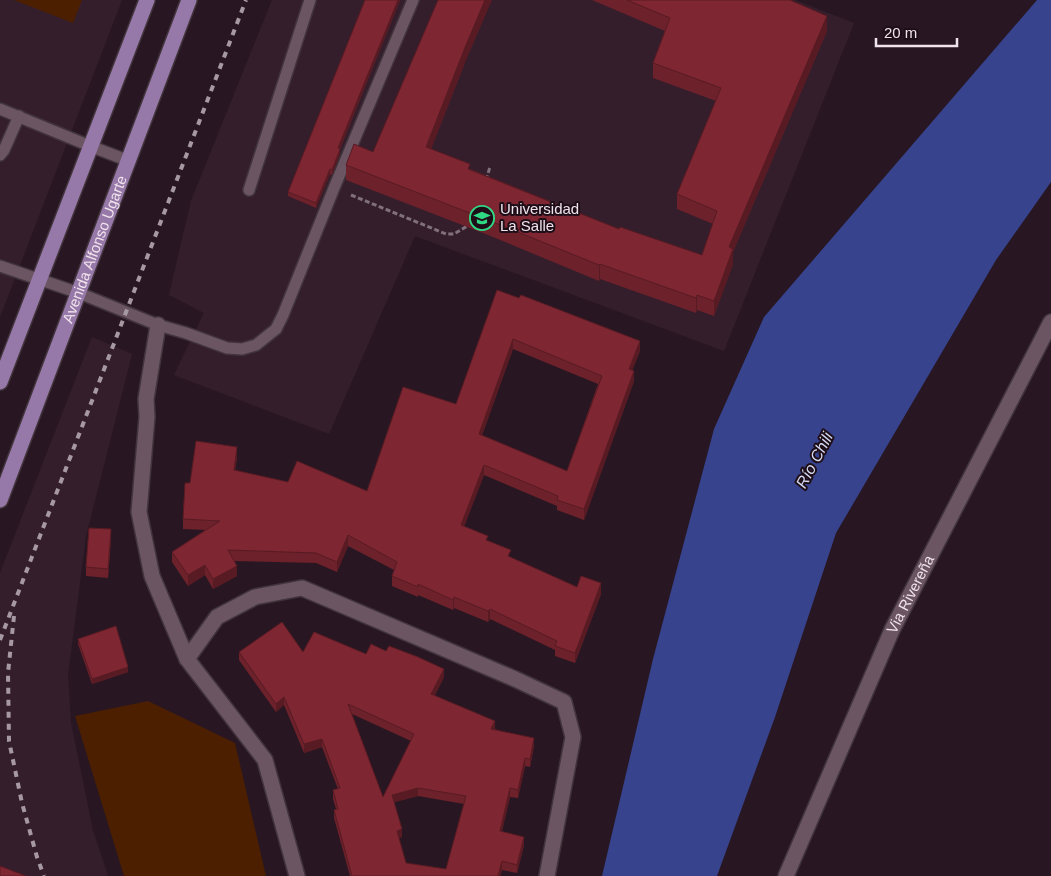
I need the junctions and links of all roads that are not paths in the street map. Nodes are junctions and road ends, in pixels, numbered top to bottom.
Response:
1 (147, 0) edge
2 (189, 0) edge
3 (310, 0) edge
4 (412, 0) edge
5 (0, 108) edge
6 (19, 116) junction
7 (90, 146) junction
8 (0, 155) edge
9 (129, 161) junction
10 (250, 190) dead end
11 (0, 266) edge
12 (39, 279) junction
13 (79, 293) junction
14 (1051, 322) edge
15 (158, 325) junction
16 (0, 382) edge
17 (0, 500) edge
18 (187, 659) junction
19 (297, 876) edge
20 (547, 876) edge
21 (786, 876) edge

1 - 7 main road
2 - 9 main road, Avenida Alfonso Ugarte
3 - 10 lane
4 - 15 lane
5 - 6 lane
6 - 7 lane
6 - 8 lane
7 - 9 lane
7 - 12 main road
9 - 13 main road, Avenida Alfonso Ugarte
11 - 12 lane
12 - 13 lane
12 - 16 main road
13 - 15 lane
13 - 17 main road, Avenida Alfonso Ugarte
14 - 21 street, Via Rivereña
15 - 18 street
18 - 19 street
18 - 20 street

